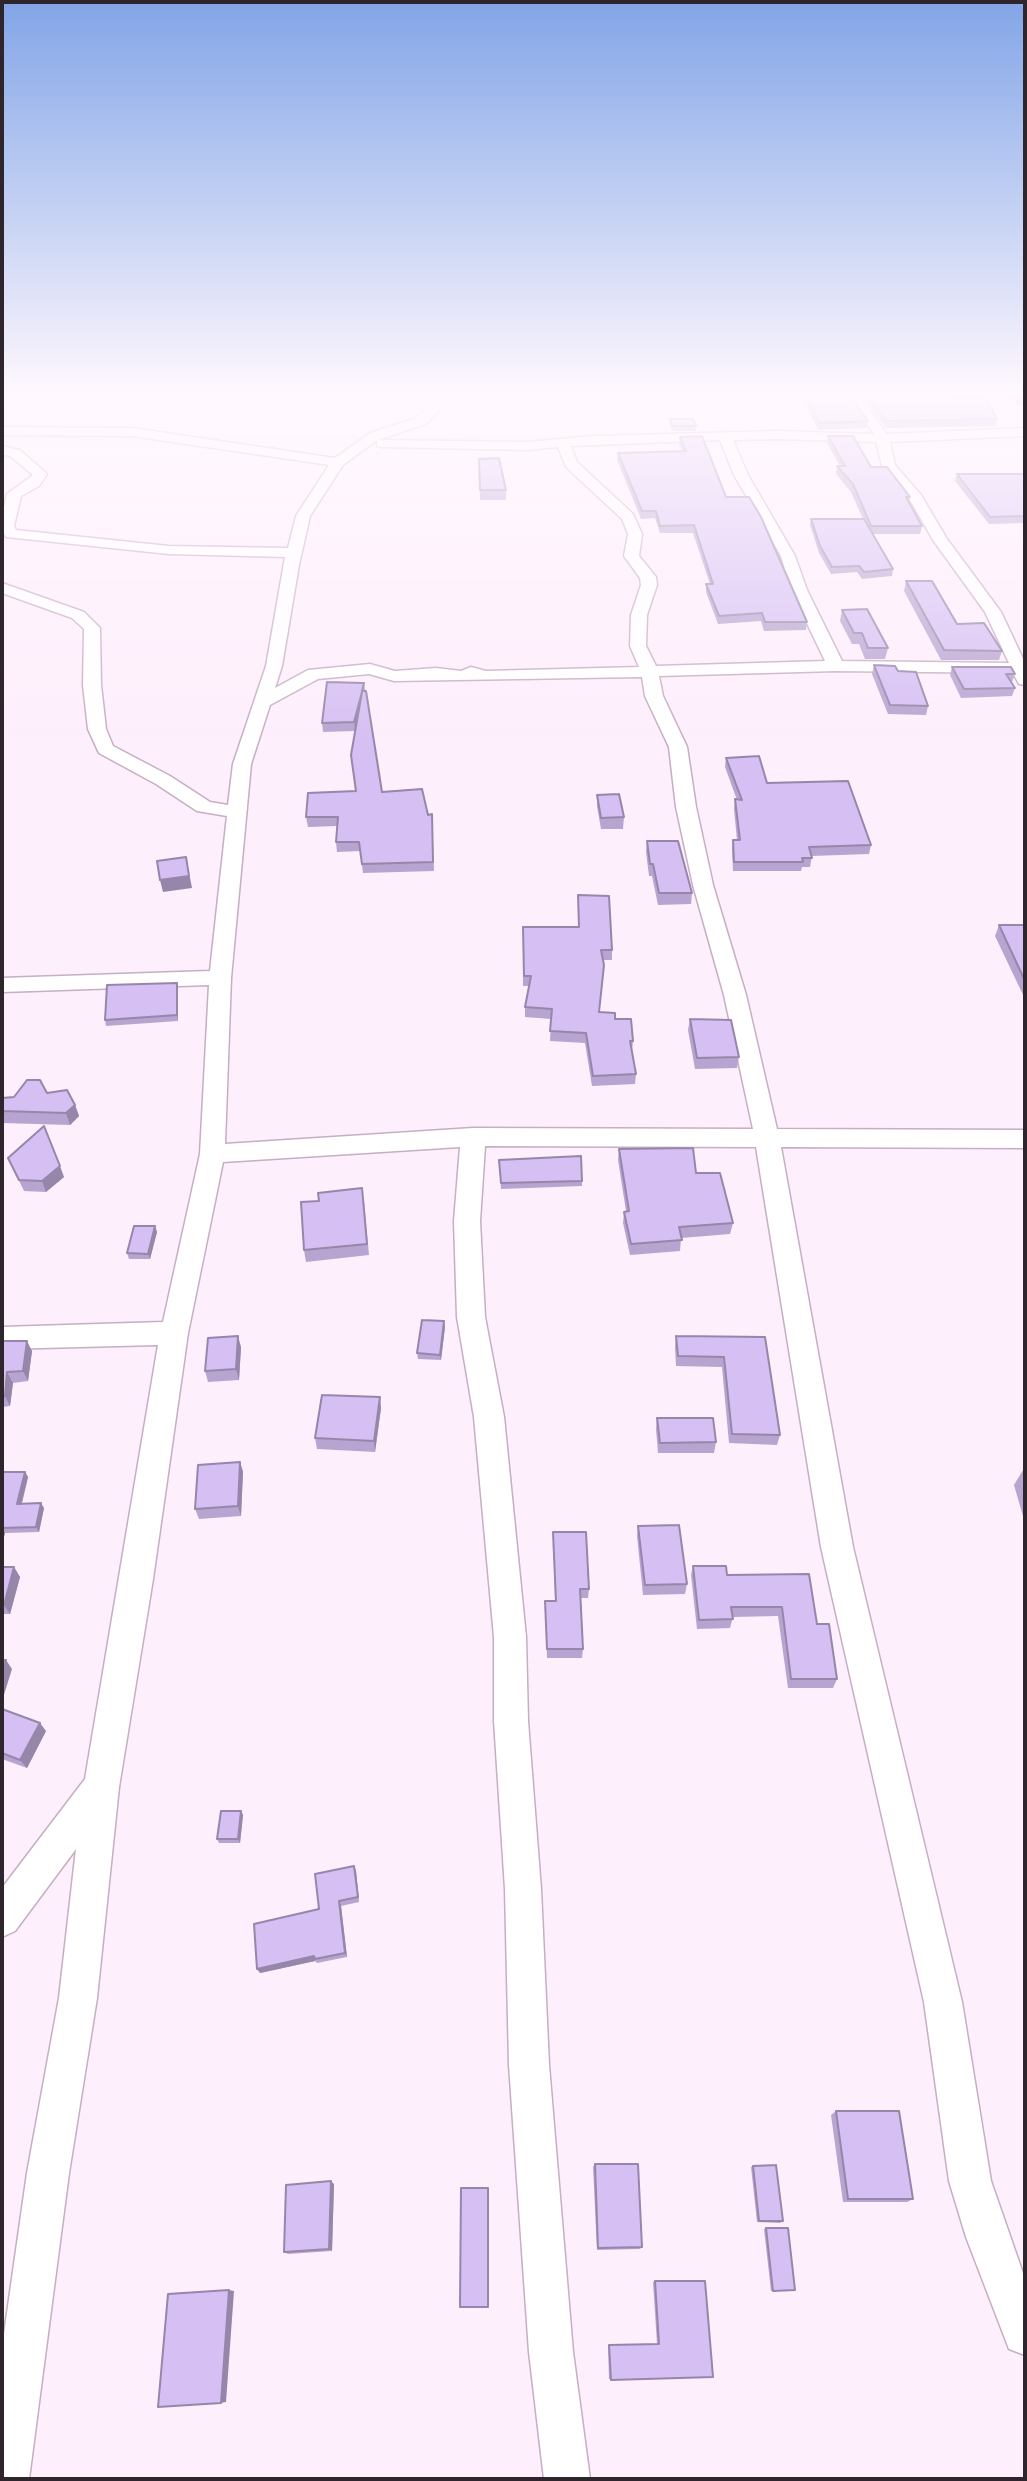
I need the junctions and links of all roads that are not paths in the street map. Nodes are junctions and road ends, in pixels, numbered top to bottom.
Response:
1 (10, 513) edge
2 (305, 513) edge
3 (624, 513) edge
4 (763, 513) edge
5 (924, 513) edge
6 (293, 553) junction
7 (2, 588) edge
8 (836, 666) junction
9 (650, 672) junction
10 (1024, 672) edge
11 (262, 702) junction
12 (235, 813) junction
13 (220, 978) junction
14 (2, 985) edge
15 (473, 1138) junction
16 (767, 1139) junction
17 (1025, 1139) edge
18 (212, 1154) junction
19 (174, 1332) junction
20 (2, 1338) edge
21 (101, 1787) junction
22 (2, 1918) edge
23 (1025, 2333) edge
24 (6, 2479) edge
25 (567, 2479) edge

1 - 6 street
2 - 6 street
3 - 9 street
4 - 8 street
5 - 10 street
6 - 11 street
7 - 12 street
8 - 9 street
8 - 10 street
9 - 11 street
9 - 16 street
11 - 12 street
12 - 13 street
13 - 14 street
13 - 18 street
15 - 16 street
15 - 18 street
15 - 25 street
16 - 17 street
16 - 23 street
18 - 19 street
19 - 20 street
19 - 21 street
21 - 22 street
21 - 24 street

